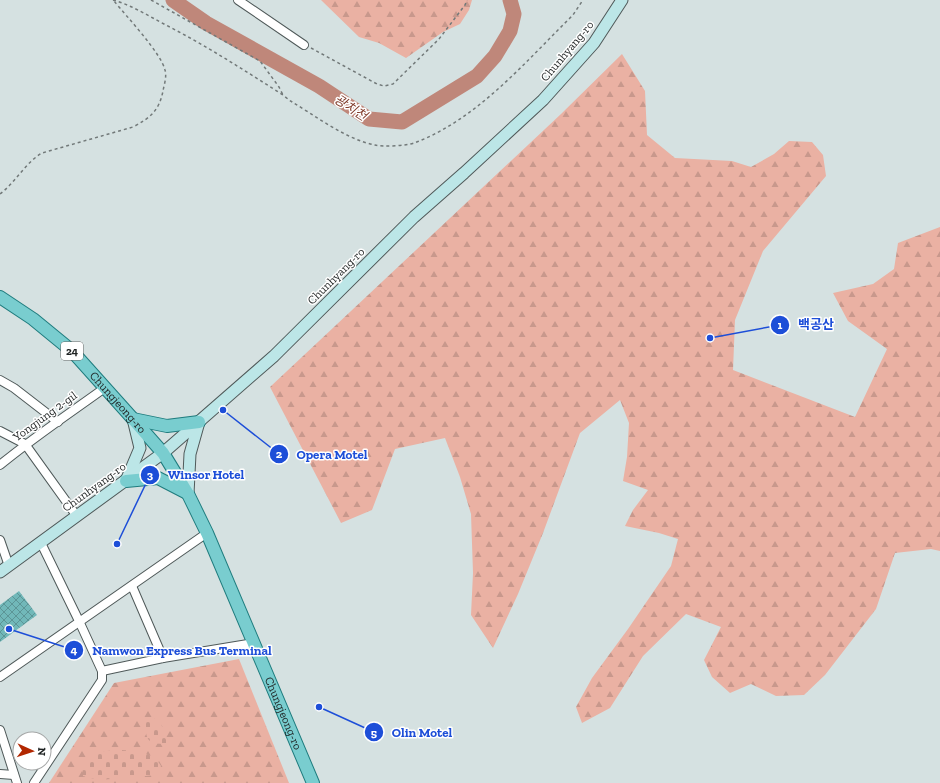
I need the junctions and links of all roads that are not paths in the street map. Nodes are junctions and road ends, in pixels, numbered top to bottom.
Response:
1 (238, 0) edge
2 (622, 0) edge
3 (304, 45) road end
4 (0, 297) edge
5 (0, 380) edge
6 (106, 387) junction
7 (133, 419) junction
8 (58, 422) junction
9 (199, 422) junction
10 (0, 431) edge
11 (25, 444) junction
12 (163, 453) junction
13 (0, 465) edge
14 (126, 481) junction
15 (188, 494) junction
16 (76, 515) junction
17 (207, 533) junction
18 (0, 540) edge
19 (41, 543) junction
20 (4, 569) edge
21 (132, 586) junction
22 (80, 621) junction
23 (254, 642) junction
24 (163, 658) junction
25 (102, 671) junction
26 (0, 677) edge
27 (0, 730) edge
28 (0, 774) edge
29 (14, 775) junction
30 (17, 783) edge
31 (34, 783) edge
32 (313, 783) edge

1 - 3 street
2 - 9 street, Chunhyang-ro
4 - 6 main road, Chungjeong-ro / 24
5 - 8 street
6 - 7 main road, Chungjeong-ro / 24
6 - 8 street, Yongjung 2-gil
7 - 9 main road
7 - 12 main road, Chungjeong-ro / 24
7 - 14 street
8 - 11 street, Yongjung 2-gil
9 - 12 street, Chunhyang-ro
9 - 15 street
10 - 11 street
11 - 13 street, Yongjung 2-gil
11 - 16 street
12 - 14 street, Chunhyang-ro
12 - 15 main road, Chungjeong-ro / 24
14 - 15 main road
14 - 16 street, Chunhyang-ro
15 - 17 main road, Chungjeong-ro / 24
16 - 19 street, Chunhyang-ro
17 - 21 street
17 - 23 main road, Chungjeong-ro / 24
18 - 20 street
19 - 20 street, Chunhyang-ro
19 - 22 street
21 - 22 street
21 - 24 street
22 - 25 street
22 - 26 street
23 - 24 street
23 - 32 main road, Chungjeong-ro / 24
24 - 25 street
25 - 31 street
27 - 29 street
28 - 29 street
29 - 30 street

